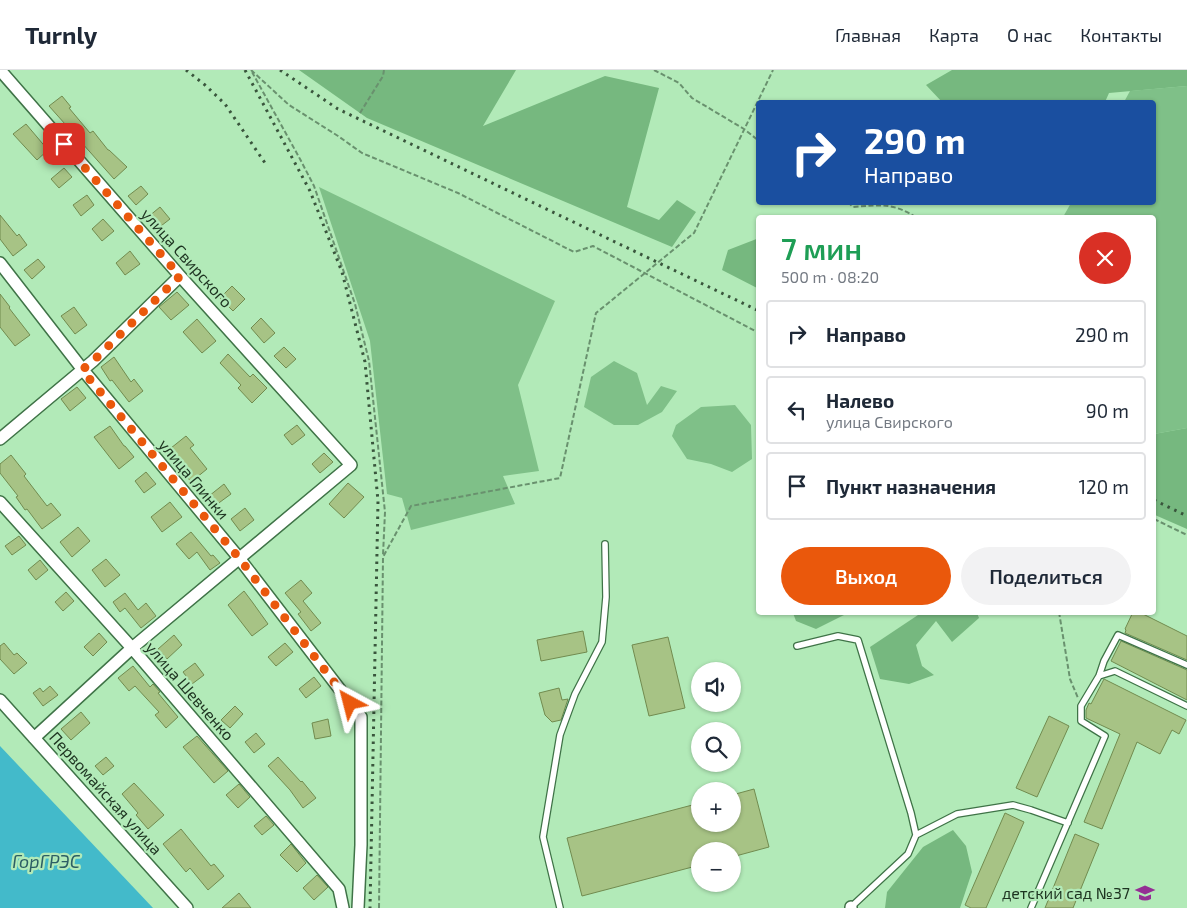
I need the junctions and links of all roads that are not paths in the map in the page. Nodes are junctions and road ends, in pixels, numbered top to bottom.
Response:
1 (0, 70) edge
2 (0, 262) edge
3 (180, 276) junction
4 (82, 370) junction
5 (0, 439) edge
6 (0, 502) edge
7 (605, 544) dead end
8 (239, 558) junction
9 (796, 646) dead end
10 (132, 648) junction
11 (1187, 665) edge
12 (1099, 676) junction
13 (0, 700) edge
14 (1187, 706) edge
15 (34, 738) junction
16 (1068, 823) junction
17 (916, 835) junction
18 (187, 908) edge
19 (343, 908) edge
20 (358, 908) edge
21 (560, 908) edge
22 (851, 908) edge
23 (1031, 908) edge

1 - 3 street, улица Свирского
2 - 4 street, улица Глинки
3 - 4 street
3 - 8 street, улица Свирского
4 - 5 street
4 - 8 street, улица Глинки
6 - 10 street, улица Шевченко
7 - 21 lane
8 - 10 street
8 - 20 street, улица Глинки
9 - 17 lane
10 - 15 street
10 - 19 street, улица Шевченко
11 - 12 lane
12 - 14 lane
12 - 16 lane
13 - 15 street, Первомайская улица
15 - 18 street, Первомайская улица
16 - 17 lane
16 - 23 lane
17 - 22 lane

